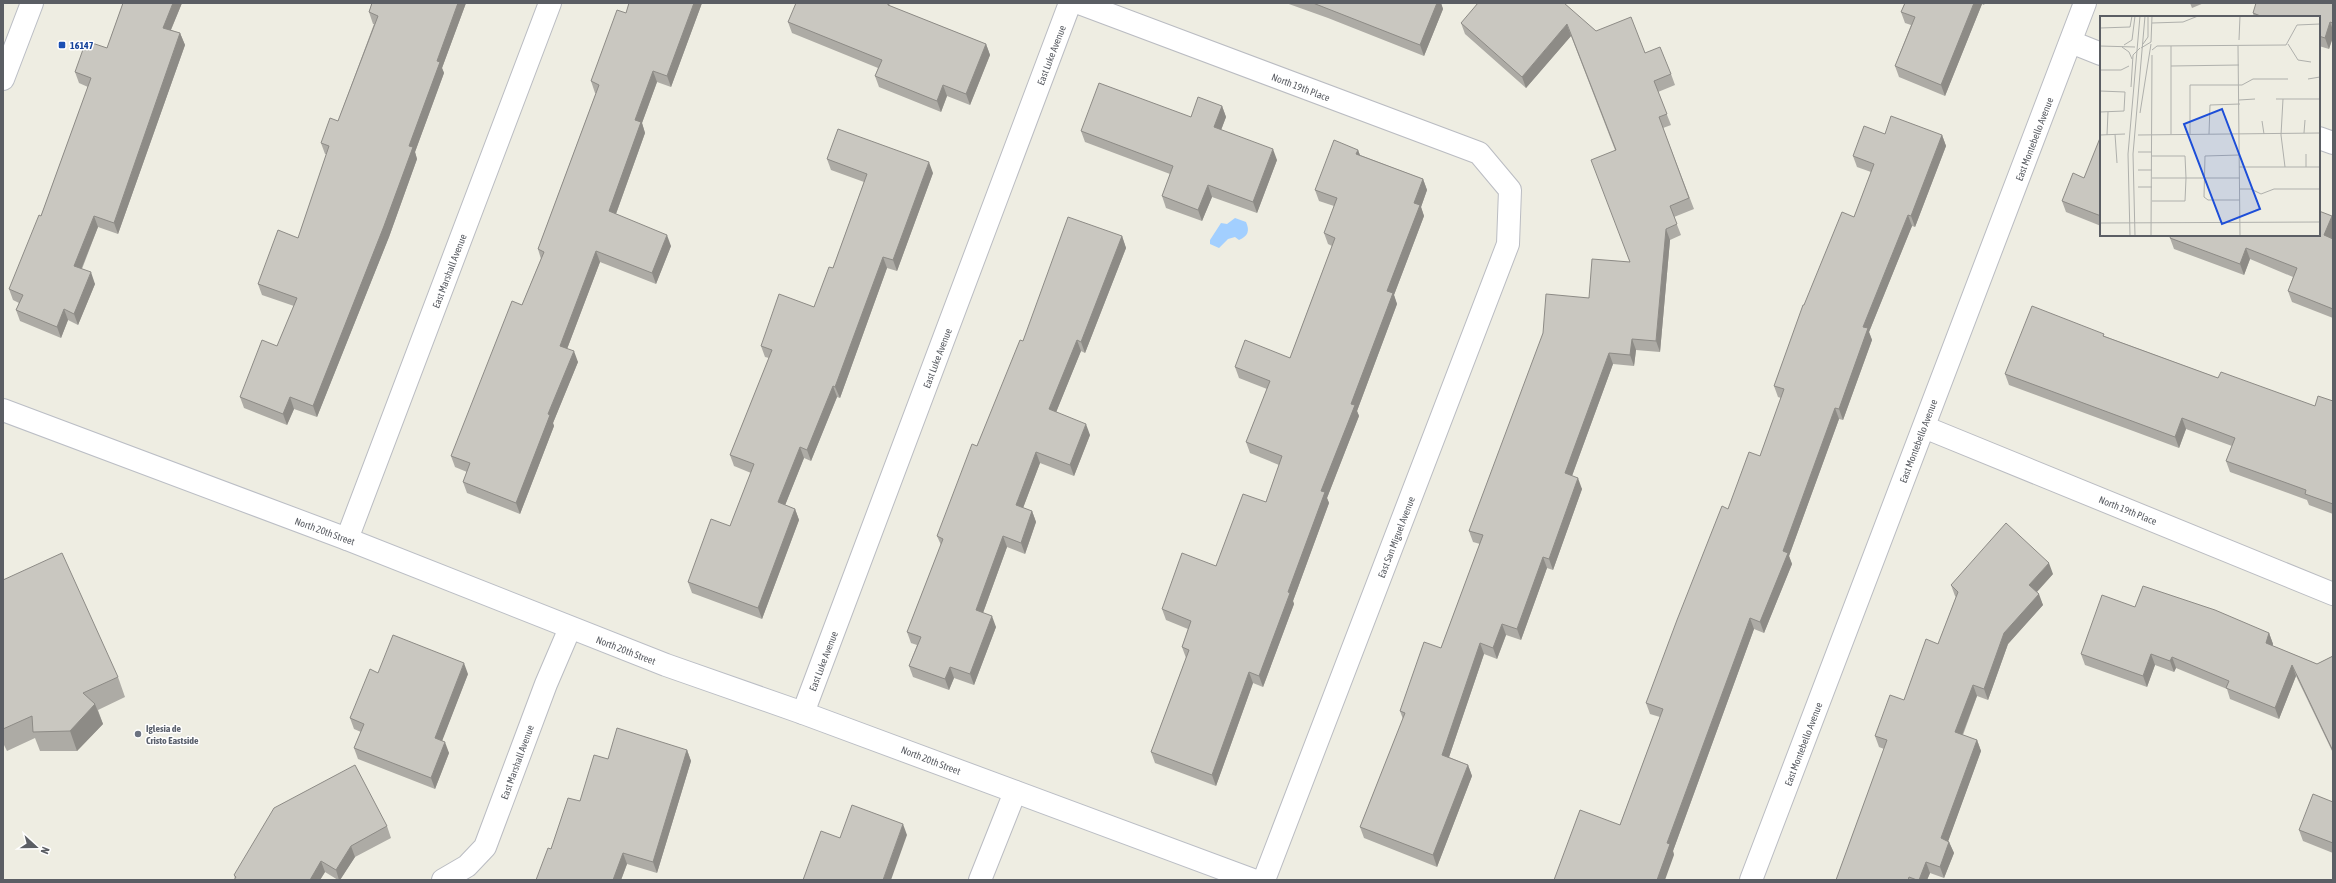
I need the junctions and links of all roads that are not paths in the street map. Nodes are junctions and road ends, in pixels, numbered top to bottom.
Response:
1 (32, 3) edge
2 (550, 3) edge
3 (1070, 3) edge
4 (1078, 3) edge
5 (2085, 3) edge
6 (2071, 42) junction
7 (2100, 54) edge
8 (3, 79) edge
9 (2320, 138) edge
10 (2333, 143) edge
11 (1510, 190) joint
12 (3, 410) edge
13 (1924, 427) junction
14 (346, 539) junction
15 (2333, 594) edge
16 (570, 628) junction
17 (803, 712) junction
18 (1015, 792) junction
19 (443, 880) edge
20 (980, 880) edge
21 (1253, 880) edge
22 (1264, 880) edge
23 (1751, 880) edge

1 - 8 street
2 - 14 street, East Marshall Avenue
3 - 17 street, East Luke Avenue
4 - 11 street, North 19th Place
5 - 6 street, East Montebello Avenue
6 - 7 street
6 - 13 street, East Montebello Avenue
9 - 10 street
11 - 22 street, East San Miguel Avenue
12 - 14 street, North 20th Street
13 - 15 street, North 19th Place
13 - 23 street, East Montebello Avenue
14 - 16 street, North 20th Street
16 - 17 street, North 20th Street
16 - 19 street, East Marshall Avenue
17 - 18 street, North 20th Street
18 - 20 street
18 - 21 street, North 20th Street

